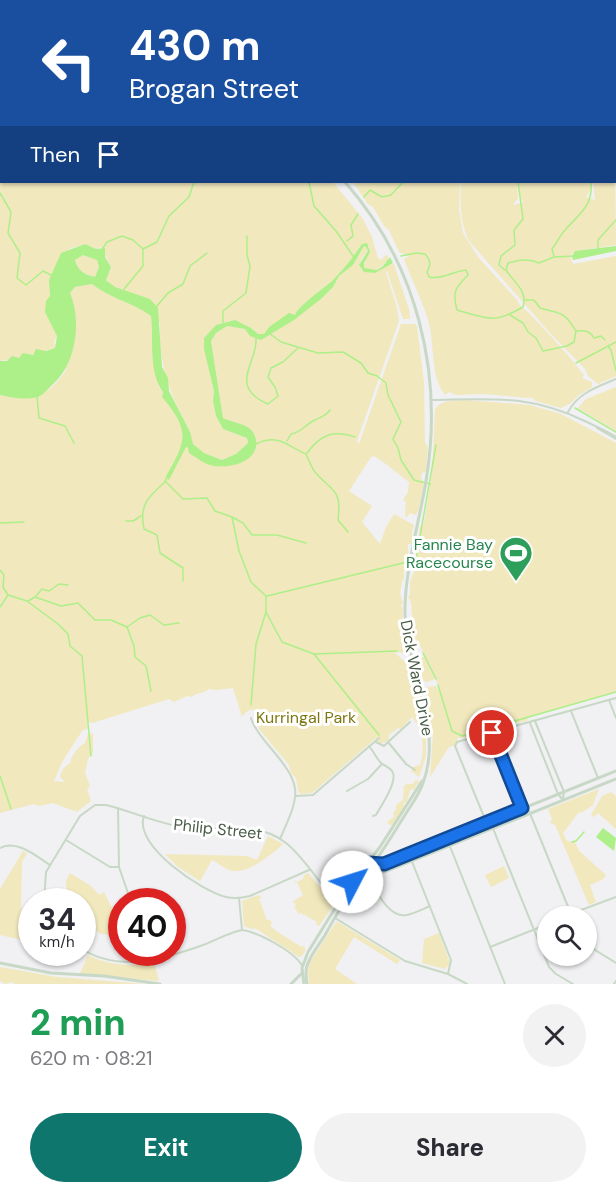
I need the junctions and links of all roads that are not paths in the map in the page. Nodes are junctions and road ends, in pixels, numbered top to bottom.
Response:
1 (346, 183) edge
2 (616, 379) edge
3 (431, 400) junction
4 (568, 413) junction
5 (616, 438) edge
6 (616, 698) edge
7 (609, 700) junction
8 (571, 711) junction
9 (251, 718) dead end
10 (616, 718) edge
11 (535, 721) junction
12 (410, 722) dead end
13 (530, 722) junction
14 (492, 733) junction
15 (379, 738) dead end
16 (375, 741) junction
17 (388, 742) junction
18 (369, 746) junction
19 (382, 764) junction
20 (415, 770) dead end
21 (616, 771) edge
22 (598, 778) junction
23 (616, 779) edge
24 (347, 791) dead end
25 (564, 792) junction
26 (558, 794) junction
27 (296, 796) junction
28 (563, 800) junction
29 (527, 806) junction
30 (118, 808) junction
31 (522, 808) junction
32 (530, 813) junction
33 (525, 815) junction
34 (144, 816) junction
35 (373, 816) dead end
36 (488, 822) junction
37 (394, 828) junction
38 (491, 829) junction
39 (280, 839) junction
40 (447, 839) junction
41 (66, 840) junction
42 (449, 845) junction
43 (0, 848) edge
44 (409, 854) junction
45 (379, 856) junction
46 (412, 860) junction
47 (387, 862) junction
48 (367, 863) junction
49 (50, 865) junction
50 (371, 866) junction
51 (119, 867) junction
52 (309, 870) junction
53 (384, 872) junction
54 (362, 877) junction
55 (374, 885) dead end
56 (45, 888) edge
57 (126, 888) edge
58 (331, 894) junction
59 (342, 896) junction
60 (616, 897) edge
61 (239, 898) junction
62 (339, 902) junction
63 (342, 906) junction
64 (430, 906) junction
65 (568, 906) edge
66 (592, 906) edge
67 (335, 918) junction
68 (537, 928) edge
69 (534, 929) junction
70 (242, 930) junction
71 (321, 930) junction
72 (326, 933) junction
73 (490, 947) junction
74 (186, 949) edge
75 (597, 951) edge
76 (306, 956) junction
77 (296, 958) junction
78 (0, 963) edge
79 (616, 963) edge
80 (303, 966) junction
81 (302, 973) junction
82 (448, 974) junction
83 (160, 984) edge
84 (291, 984) edge
85 (297, 984) edge
86 (306, 984) edge
87 (467, 984) edge
88 (505, 984) edge
89 (573, 984) edge

1 - 3 street, Dick Ward Drive
2 - 4 street
3 - 4 street
3 - 37 street, Dick Ward Drive
4 - 5 street
6 - 7 street
7 - 8 street
7 - 10 street
8 - 11 street
8 - 22 street
9 - 27 street
11 - 13 street
11 - 25 street
12 - 17 street
13 - 14 street
13 - 26 street
14 - 31 street
14 - 36 street
15 - 16 street
16 - 17 street
16 - 18 street
17 - 20 street
18 - 19 street
18 - 27 street
19 - 24 street
19 - 35 street
21 - 22 street
22 - 25 street
23 - 28 street
25 - 26 street
25 - 28 street
26 - 28 street
26 - 29 street
27 - 39 street
28 - 32 street
29 - 31 street
29 - 32 street
30 - 34 street, Philip Street
30 - 41 street, Philip Street
30 - 51 street
31 - 33 street
31 - 36 street
32 - 33 street
32 - 65 street
33 - 38 street
34 - 39 street, Philip Street
34 - 61 street
36 - 38 street
36 - 40 street
37 - 45 street
37 - 48 street
38 - 42 street
38 - 69 street
39 - 52 street, Philip Street
40 - 42 street
40 - 44 street
41 - 49 street
41 - 51 street
42 - 46 street
42 - 73 street
43 - 49 street
44 - 46 street
44 - 47 street
45 - 47 street
45 - 50 street
46 - 53 street
46 - 64 street
47 - 50 street
48 - 50 street
48 - 59 street
49 - 56 street
50 - 53 street
50 - 54 street
51 - 57 street
52 - 58 street, Philip Street
52 - 61 street
53 - 54 street
54 - 63 street
55 - 64 street
58 - 59 street
58 - 62 street, Philip Street
59 - 62 street
60 - 66 street
61 - 70 street
62 - 63 street, Philip Street
62 - 71 street
63 - 67 street
64 - 82 street
67 - 72 street
67 - 82 street
68 - 69 street
69 - 73 street
69 - 89 street
70 - 74 street
70 - 77 street
71 - 72 street
71 - 76 street
72 - 86 street
73 - 88 street
75 - 79 street
76 - 77 street
76 - 80 street
77 - 80 street
78 - 83 street
80 - 81 street
81 - 84 street
81 - 86 street
82 - 87 street
85 - 86 street

